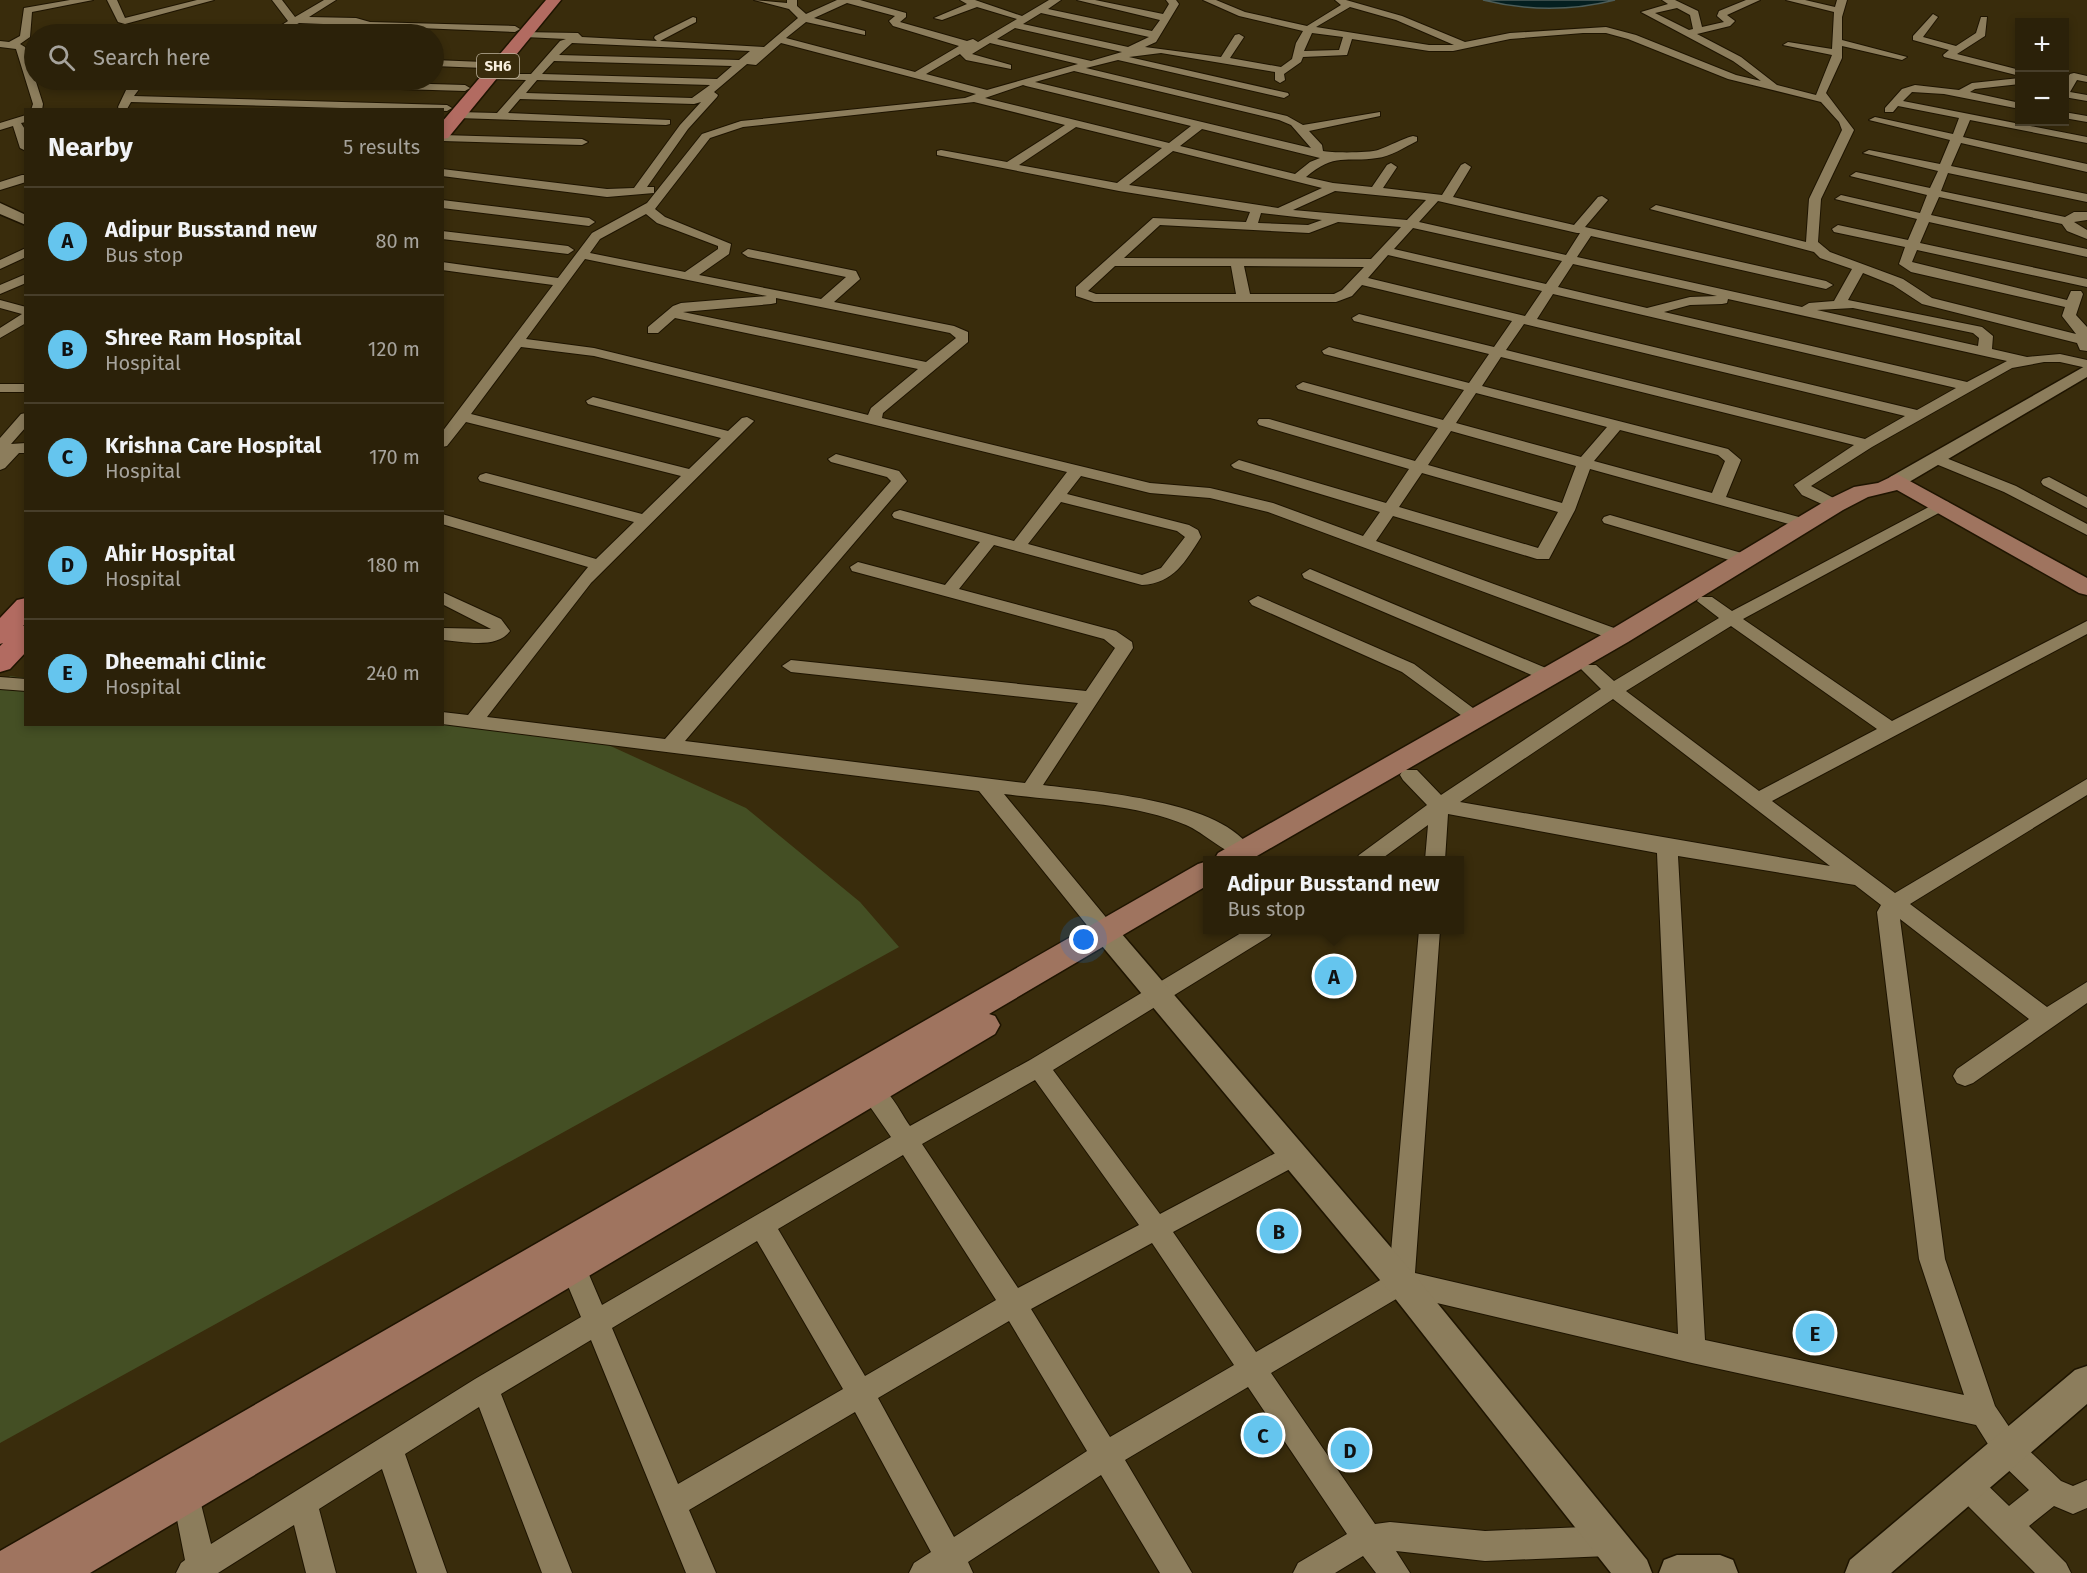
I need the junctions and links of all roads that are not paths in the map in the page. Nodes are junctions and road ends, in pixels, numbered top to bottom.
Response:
1 (88, 0) edge
2 (111, 0) edge
3 (209, 0) edge
4 (277, 0) edge
5 (331, 0) edge
6 (541, 0) edge
7 (554, 0) edge
8 (759, 0) edge
9 (847, 0) edge
10 (1056, 0) edge
11 (1082, 0) edge
12 (1171, 0) edge
13 (1208, 0) edge
14 (1335, 0) edge
15 (1667, 0) edge
16 (1755, 0) edge
17 (1791, 0) edge
18 (970, 2) edge
19 (792, 4) edge
20 (1349, 4) junction
21 (1039, 5) edge
22 (1678, 5) junction
23 (1840, 5) edge
24 (316, 10) junction
25 (363, 12) dead end
26 (1393, 17) junction
27 (1933, 17) dead end
28 (804, 18) junction
29 (939, 18) dead end
30 (1166, 18) junction
31 (1984, 19) dead end
32 (693, 20) dead end
33 (1015, 20) junction
34 (296, 21) junction
35 (26, 24) edge
36 (291, 24) edge
37 (366, 24) edge
38 (444, 28) edge
39 (1308, 30) junction
40 (520, 32) junction
41 (1693, 32) junction
42 (861, 33) dead end
43 (1348, 34) junction
44 (1155, 35) junction
45 (1239, 37) dead end
46 (659, 38) junction
47 (24, 39) edge
48 (988, 40) junction
49 (1382, 40) junction
50 (776, 42) junction
51 (0, 44) edge
52 (968, 45) junction
53 (1788, 45) dead end
54 (1466, 46) junction
55 (17, 47) junction
56 (1838, 47) junction
57 (24, 49) edge
58 (1956, 49) junction
59 (1122, 53) junction
60 (1298, 54) junction
61 (1371, 54) dead end
62 (1902, 57) dead end
63 (550, 58) junction
64 (1224, 60) junction
65 (741, 63) junction
66 (444, 64) edge
67 (1073, 64) junction
68 (1246, 64) junction
69 (24, 66) edge
70 (1007, 67) dead end
71 (487, 70) junction
72 (1282, 70) junction
73 (2015, 72) edge
74 (2087, 74) edge
75 (917, 75) junction
76 (2069, 76) edge
77 (534, 77) junction
78 (622, 79) junction
79 (2087, 79) edge
80 (1223, 81) junction
81 (717, 82) junction
82 (1022, 82) junction
83 (2015, 83) edge
84 (444, 87) edge
85 (465, 88) junction
86 (33, 90) edge
87 (134, 90) edge
88 (210, 90) edge
89 (312, 90) edge
90 (1780, 90) junction
91 (988, 94) junction
92 (1960, 94) junction
93 (2069, 94) edge
94 (1284, 95) junction
95 (517, 96) junction
96 (2087, 98) edge
97 (609, 99) junction
98 (974, 99) junction
99 (1824, 100) junction
100 (197, 101) junction
101 (1898, 103) junction
102 (124, 104) edge
103 (2015, 105) edge
104 (294, 107) edge
105 (37, 108) edge
106 (190, 108) edge
107 (325, 108) edge
108 (1187, 108) junction
109 (449, 112) edge
110 (1376, 114) dead end
111 (500, 116) junction
112 (1966, 116) junction
113 (2069, 116) edge
114 (2087, 119) edge
115 (1875, 120) junction
116 (1290, 121) junction
117 (666, 122) dead end
118 (1074, 124) junction
119 (1201, 124) junction
120 (15, 125) edge
121 (444, 129) edge
122 (1300, 129) junction
123 (1848, 130) junction
124 (444, 136) edge
125 (1956, 139) junction
126 (1413, 140) dead end
127 (2087, 140) edge
128 (2047, 141) edge
129 (582, 142) dead end
130 (24, 144) edge
131 (1170, 148) junction
132 (941, 153) dead end
133 (1317, 153) junction
134 (1869, 153) dead end
135 (1332, 157) junction
136 (1009, 166) junction
137 (1391, 167) dead end
138 (1465, 167) dead end
139 (1944, 168) junction
140 (2087, 168) edge
141 (444, 172) edge
142 (1856, 176) dead end
143 (24, 179) edge
144 (1297, 179) junction
145 (0, 186) edge
146 (1119, 187) junction
147 (1333, 187) junction
148 (665, 189) junction
149 (1375, 191) junction
150 (0, 192) edge
151 (637, 192) junction
152 (1934, 193) junction
153 (1176, 195) junction
154 (1440, 198) junction
155 (2087, 198) edge
156 (1840, 199) dead end
157 (1602, 200) dead end
158 (444, 204) edge
159 (0, 208) edge
160 (1257, 208) junction
161 (647, 209) junction
162 (1656, 209) dead end
163 (1281, 211) junction
164 (2087, 216) edge
165 (1923, 218) junction
166 (1335, 219) junction
167 (24, 220) edge
168 (1156, 221) junction
169 (2067, 221) junction
170 (589, 222) dead end
171 (1412, 224) junction
172 (1251, 226) junction
173 (1838, 229) dead end
174 (1583, 230) junction
175 (444, 235) edge
176 (2087, 235) edge
177 (1912, 245) junction
178 (568, 250) dead end
179 (1386, 251) junction
180 (24, 253) edge
181 (748, 253) dead end
182 (2087, 254) edge
183 (582, 255) junction
184 (1570, 259) junction
185 (2087, 260) edge
186 (1113, 262) junction
187 (1237, 262) junction
188 (1374, 263) junction
189 (1813, 263) junction
190 (0, 265) edge
191 (444, 266) edge
192 (1859, 268) junction
193 (1691, 270) junction
194 (688, 276) junction
195 (24, 279) edge
196 (1359, 280) junction
197 (562, 282) junction
198 (1826, 285) dead end
199 (1550, 289) junction
200 (0, 290) edge
201 (2080, 292) edge
202 (1746, 298) junction
203 (799, 299) junction
204 (1244, 299) junction
205 (0, 304) edge
206 (824, 304) junction
207 (1839, 304) junction
208 (1794, 309) junction
209 (24, 310) edge
210 (1648, 312) junction
211 (673, 314) junction
212 (1359, 318) dead end
213 (1524, 320) junction
214 (13, 322) edge
215 (653, 330) dead end
216 (0, 334) edge
217 (2085, 335) edge
218 (24, 336) edge
219 (517, 342) junction
220 (1329, 351) dead end
221 (1495, 352) junction
222 (1985, 352) junction
223 (649, 353) dead end
224 (2025, 361) junction
225 (2087, 363) edge
226 (929, 367) junction
227 (2087, 370) edge
228 (1303, 386) dead end
229 (1471, 387) junction
230 (1969, 387) junction
231 (0, 388) edge
232 (24, 388) edge
233 (593, 401) dead end
234 (1918, 415) junction
235 (462, 416) junction
236 (875, 416) junction
237 (24, 419) edge
238 (0, 421) edge
239 (24, 421) edge
240 (747, 421) dead end
241 (1264, 422) dead end
242 (1446, 425) junction
243 (1616, 425) junction
244 (731, 436) junction
245 (444, 440) edge
246 (1867, 444) junction
247 (10, 448) edge
248 (836, 459) dead end
249 (1936, 459) junction
250 (1585, 462) junction
251 (0, 465) edge
252 (1239, 465) dead end
253 (1418, 467) junction
254 (1077, 471) junction
255 (690, 474) junction
256 (486, 478) dead end
257 (2049, 482) dead end
258 (1890, 485) junction
259 (1057, 496) junction
260 (1717, 499) junction
261 (2087, 503) edge
262 (1942, 505) junction
263 (1835, 506) junction
264 (1389, 510) junction
265 (1567, 510) junction
266 (900, 515) dead end
267 (444, 520) edge
268 (645, 520) junction
269 (1610, 520) dead end
270 (1807, 524) junction
271 (2087, 530) edge
272 (991, 539) junction
273 (1368, 541) junction
274 (1018, 547) junction
275 (1746, 560) junction
276 (599, 565) junction
277 (858, 567) dead end
278 (1310, 574) dead end
279 (2087, 588) edge
280 (948, 592) junction
281 (444, 598) edge
282 (1258, 601) dead end
283 (1706, 602) junction
284 (24, 608) edge
285 (1731, 618) junction
286 (2087, 627) edge
287 (444, 634) edge
288 (0, 635) edge
289 (24, 636) edge
290 (1619, 636) junction
291 (0, 663) edge
292 (791, 666) dead end
293 (1590, 669) junction
294 (1547, 675) junction
295 (0, 683) edge
296 (24, 685) edge
297 (1613, 690) junction
298 (1091, 698) junction
299 (1476, 717) junction
300 (444, 718) edge
301 (473, 722) junction
302 (1892, 730) junction
303 (670, 746) junction
304 (1410, 775) junction
305 (985, 785) junction
306 (2087, 786) edge
307 (1030, 790) junction
308 (1759, 799) junction
309 (1439, 805) junction
310 (1667, 847) junction
311 (1243, 856) edge
312 (1248, 856) edge
313 (1249, 856) edge
314 (1373, 856) edge
315 (1435, 856) edge
316 (1203, 876) edge
317 (1203, 896) edge
318 (1881, 896) junction
319 (1255, 934) edge
320 (1429, 934) edge
321 (1112, 940) junction
322 (2087, 991) edge
323 (1157, 993) junction
324 (2047, 1020) junction
325 (1038, 1067) junction
326 (1965, 1076) dead end
327 (872, 1091) junction
328 (907, 1140) junction
329 (1294, 1155) junction
330 (762, 1226) junction
331 (1156, 1228) junction
332 (568, 1257) junction
333 (1401, 1282) junction
334 (1012, 1305) junction
335 (596, 1322) junction
336 (1692, 1350) junction
337 (1253, 1369) junction
338 (2087, 1382) edge
339 (485, 1388) junction
340 (861, 1393) junction
341 (1984, 1413) junction
342 (389, 1448) junction
343 (2008, 1450) junction
344 (1105, 1456) junction
345 (1966, 1484) junction
346 (2051, 1491) junction
347 (186, 1494) junction
348 (2087, 1494) edge
349 (303, 1504) junction
350 (672, 1504) junction
351 (2007, 1525) junction
352 (1368, 1539) junction
353 (1608, 1540) junction
354 (954, 1565) edge
355 (199, 1571) edge
356 (1, 1573) edge
357 (51, 1573) edge
358 (321, 1573) edge
359 (432, 1573) edge
360 (557, 1573) edge
361 (701, 1573) edge
362 (924, 1573) edge
363 (1177, 1573) edge
364 (1308, 1573) edge
365 (1395, 1573) edge
366 (1634, 1573) edge
367 (1677, 1573) edge
368 (1720, 1573) edge
369 (1863, 1573) edge
370 (2056, 1573) edge

1 - 35 street
2 - 3 street
4 - 34 street
5 - 24 street
6 - 40 main road, SH6
7 - 40 main road, SH6
8 - 19 street
9 - 28 street
9 - 52 street
10 - 21 street
11 - 30 street
12 - 30 street
13 - 39 street
14 - 20 street
15 - 22 street
16 - 41 street
17 - 23 street
18 - 29 street
18 - 33 street
19 - 28 street
20 - 26 street
20 - 39 street
21 - 33 street
21 - 44 street
22 - 41 street
22 - 41 street
23 - 56 street
24 - 25 street
24 - 34 street
26 - 43 street
26 - 54 street
27 - 58 street
28 - 42 street
28 - 50 street
30 - 44 street
31 - 58 street
32 - 46 street
33 - 48 street
33 - 52 street
33 - 59 street
34 - 36 street
34 - 37 street
38 - 40 street
39 - 43 street
39 - 60 street
40 - 46 street
40 - 71 main road, SH6
41 - 90 street
43 - 49 street
43 - 60 street
44 - 59 street
45 - 64 street
46 - 50 street
47 - 55 street
48 - 67 street
48 - 70 street
49 - 54 street
49 - 61 street
50 - 75 street
50 - 151 street
51 - 55 street
52 - 75 street
53 - 56 street
54 - 90 street
55 - 57 street
55 - 69 street
56 - 62 street
56 - 99 street
58 - 73 street
59 - 64 street
59 - 67 street
59 - 67 street
59 - 80 street
60 - 72 street
63 - 65 street
63 - 65 street
63 - 77 street
64 - 68 street
65 - 81 street
66 - 71 street
67 - 82 street
67 - 108 street
68 - 72 street
68 - 80 street
71 - 77 street
71 - 85 main road, SH6
71 - 109 main road, SH6
72 - 94 street
74 - 76 street
75 - 91 street
76 - 79 street
77 - 78 street
77 - 95 street
78 - 81 street
78 - 97 street
80 - 94 street
80 - 108 street
81 - 97 street
82 - 91 street
82 - 108 street
83 - 92 street
84 - 85 street
85 - 109 main road, SH6
86 - 105 street
87 - 102 street
88 - 100 street
89 - 104 street
90 - 99 street
91 - 98 street
92 - 101 street
92 - 103 street
93 - 96 street
94 - 116 street
95 - 97 street
95 - 111 street
98 - 118 street
98 - 148 street
99 - 123 street
100 - 102 street
100 - 104 street
100 - 106 street
101 - 112 street
101 - 115 street
104 - 107 street
108 - 116 street
108 - 119 street
109 - 111 street
109 - 121 main road, SH6
110 - 122 street
111 - 117 street
112 - 125 street
112 - 128 street
113 - 114 street
115 - 123 street
115 - 125 street
116 - 122 street
118 - 131 street
118 - 136 street
119 - 131 street
119 - 133 street
120 - 130 street
122 - 133 street
123 - 189 street
124 - 129 street
125 - 128 street
125 - 139 street
126 - 135 street
127 - 128 street
128 - 140 street
131 - 144 street
131 - 146 street
132 - 136 street
133 - 135 street
134 - 139 street
135 - 144 street
136 - 146 street
137 - 149 street
138 - 154 street
139 - 152 street
139 - 155 street
141 - 151 street
142 - 152 street
143 - 145 street
144 - 147 street
145 - 150 street
146 - 153 street
147 - 149 street
147 - 163 street
148 - 151 street
148 - 161 street
149 - 154 street
152 - 165 street
152 - 169 street
153 - 160 street
153 - 168 street
154 - 171 street
154 - 174 street
156 - 165 street
157 - 174 street
158 - 170 street
159 - 167 street
160 - 163 street
160 - 172 street
161 - 183 street
161 - 194 street
162 - 189 street
163 - 166 street
164 - 169 street
165 - 177 street
165 - 182 street
166 - 171 street
166 - 172 street
168 - 172 street
168 - 186 street
169 - 176 street
171 - 179 street
171 - 184 street
173 - 177 street
174 - 184 street
174 - 193 street
175 - 178 street
177 - 201 street
177 - 201 street
179 - 188 street
179 - 199 street
180 - 190 street
181 - 206 street
183 - 194 street
183 - 197 street
184 - 193 street
184 - 199 street
185 - 201 street
186 - 187 street
186 - 204 street
187 - 188 street
187 - 204 street
188 - 196 street
189 - 192 street
189 - 193 street
189 - 198 street
191 - 197 street
192 - 207 street
192 - 217 street
193 - 202 street
194 - 203 street
195 - 200 street
196 - 204 street
196 - 213 street
197 - 219 street
199 - 210 street
199 - 213 street
201 - 217 street
202 - 208 street
202 - 210 street
203 - 206 street
203 - 211 street
205 - 209 street
206 - 226 street
207 - 208 street
207 - 222 street
208 - 222 street
210 - 230 street
211 - 215 street
211 - 226 street
212 - 221 street
213 - 221 street
213 - 234 street
214 - 216 street
216 - 218 street
217 - 225 street
219 - 235 street
219 - 236 street
220 - 229 street
221 - 229 street
221 - 246 street
222 - 224 street
223 - 236 street
224 - 225 street
224 - 230 street
226 - 236 street
227 - 249 street
228 - 242 street
229 - 242 street
229 - 243 street
230 - 234 street
231 - 232 street
233 - 244 street
234 - 246 street
235 - 245 street
235 - 255 street
236 - 254 street
237 - 238 street
239 - 247 street
240 - 244 street
241 - 253 street
242 - 250 street
242 - 253 street
243 - 250 street
243 - 260 street
244 - 255 street
246 - 263 street
247 - 251 street
248 - 303 street
249 - 258 street
249 - 271 street
250 - 260 street
250 - 265 street
252 - 264 street
253 - 264 street
253 - 265 street
254 - 259 street
254 - 273 street
255 - 268 street
256 - 268 street
257 - 261 street
258 - 262 main road
258 - 263 main road
258 - 283 main road
259 - 274 street
259 - 274 street
260 - 270 street
262 - 279 main road
262 - 285 street
263 - 270 main road
264 - 265 street
264 - 273 street
266 - 272 street
267 - 276 street
268 - 276 street
269 - 275 street
270 - 275 main road
272 - 274 street
272 - 280 street
273 - 290 street
275 - 290 main road
276 - 301 street
277 - 280 street
278 - 294 street
280 - 298 street
281 - 287 street
282 - 299 street
283 - 285 street
283 - 293 main road
284 - 288 main road
285 - 297 street
285 - 302 street
286 - 302 street
289 - 291 main road
290 - 294 main road
292 - 298 street
293 - 297 street
293 - 304 main road
294 - 299 main road
295 - 296 street
297 - 308 street
297 - 309 street
298 - 307 street
299 - 312 main road
300 - 301 street
301 - 303 street
302 - 308 street
303 - 305 street
304 - 309 street
304 - 313 main road
305 - 307 street
305 - 321 street
306 - 318 street
307 - 311 street
308 - 318 street
309 - 310 street
309 - 314 street
309 - 315 street
310 - 318 street
310 - 336 street
316 - 321 main road
317 - 321 main road
318 - 324 street
318 - 341 street
319 - 323 street
320 - 333 street
321 - 323 street
321 - 327 main road
321 - 332 main road
322 - 324 street
323 - 325 street
323 - 329 street
324 - 326 street
325 - 328 street
325 - 331 street
327 - 328 street
327 - 332 main road
328 - 330 street
328 - 334 street
329 - 331 street
329 - 333 street
330 - 335 street
330 - 340 street
331 - 334 street
331 - 337 street
332 - 335 street
332 - 347 main road
332 - 356 main road
333 - 336 street
333 - 337 street
333 - 353 street
334 - 340 street
334 - 344 street
335 - 339 street
335 - 350 street
336 - 341 street
337 - 344 street
337 - 352 street
338 - 343 street
339 - 342 street
339 - 360 street
340 - 350 street
340 - 354 street
341 - 343 street
342 - 349 street
342 - 359 street
343 - 345 street
343 - 346 street
344 - 354 street
344 - 363 street
345 - 351 street
345 - 369 street
346 - 348 street
346 - 351 street
347 - 355 street
347 - 357 main road
349 - 355 street
349 - 358 street
350 - 361 street
351 - 370 street
352 - 353 street
352 - 364 street
352 - 365 street
353 - 366 street
354 - 362 street
367 - 368 street

